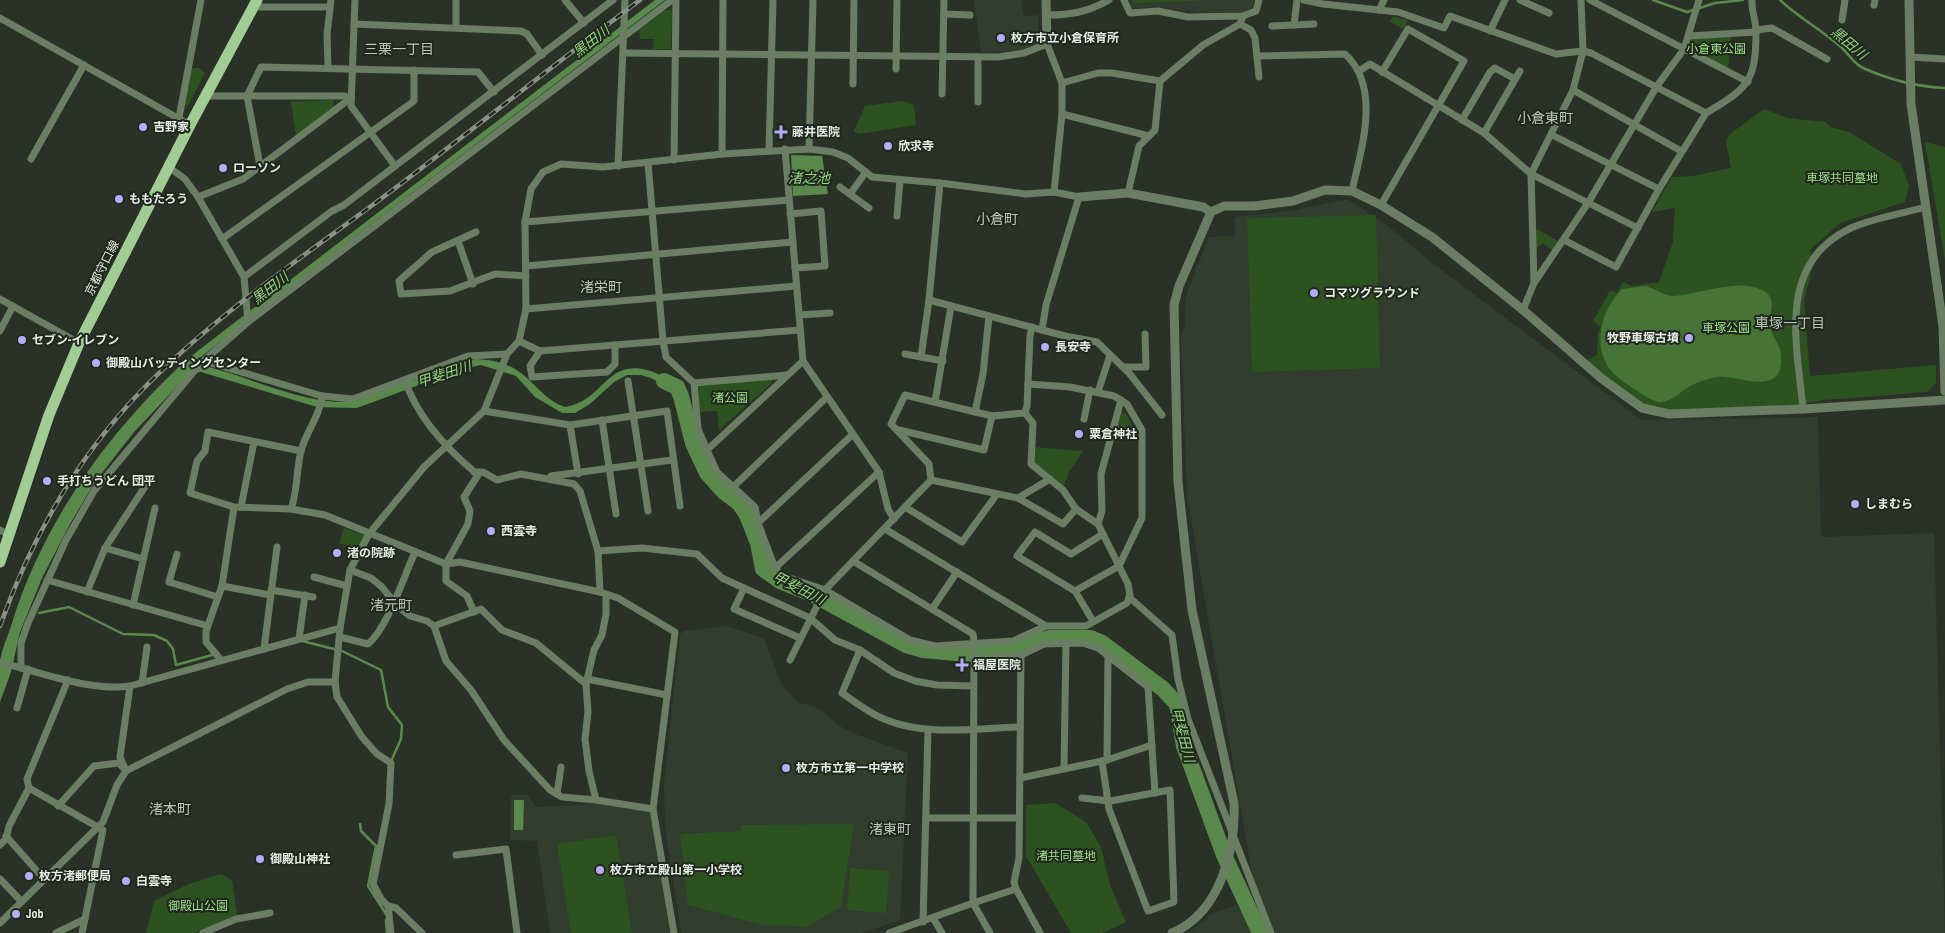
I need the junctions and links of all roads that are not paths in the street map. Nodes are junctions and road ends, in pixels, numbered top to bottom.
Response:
1 (201, 0) edge
2 (355, 0) edge
3 (456, 0) edge
4 (565, 0) edge
5 (613, 0) edge
6 (625, 0) edge
7 (672, 0) edge
8 (676, 0) edge
9 (723, 0) edge
10 (772, 0) edge
11 (813, 0) edge
12 (854, 0) edge
13 (897, 0) edge
14 (944, 0) edge
15 (1046, 0) edge
16 (1109, 0) edge
17 (1124, 0) edge
18 (1259, 0) edge
19 (1297, 0) edge
20 (1304, 0) edge
21 (1384, 0) edge
22 (1505, 0) edge
23 (1520, 0) edge
24 (1581, 0) edge
25 (1590, 0) edge
26 (1845, 0) edge
27 (1909, 0) edge
28 (1752, 1) edge
29 (1698, 2) edge
30 (255, 3) edge
31 (330, 3) edge
32 (1343, 3) edge
33 (1379, 10) junction
34 (1549, 13) dead end
35 (944, 14) junction
36 (970, 15) dead end
37 (1047, 15) junction
38 (0, 18) edge
39 (1241, 20) junction
40 (1842, 20) dead end
41 (584, 23) junction
42 (354, 24) junction
43 (1314, 24) dead end
44 (1294, 25) junction
45 (1272, 26) dead end
46 (456, 27) junction
47 (1490, 31) junction
48 (1756, 31) junction
49 (624, 34) junction
50 (1689, 36) junction
51 (1048, 44) junction
52 (1684, 48) junction
53 (1583, 51) junction
54 (624, 52) junction
55 (676, 53) junction
56 (722, 54) junction
57 (771, 54) junction
58 (542, 55) junction
59 (812, 55) junction
60 (853, 56) junction
61 (896, 56) junction
62 (1257, 56) junction
63 (1910, 56) junction
64 (943, 57) junction
65 (978, 57) junction
66 (1827, 60) dead end
67 (1945, 60) edge
68 (84, 65) junction
69 (352, 67) junction
70 (328, 68) junction
71 (896, 69) dead end
72 (414, 70) junction
73 (1520, 71) dead end
74 (1359, 72) junction
75 (1382, 72) junction
76 (1259, 77) dead end
77 (1515, 79) junction
78 (1160, 80) junction
79 (1748, 82) junction
80 (1062, 83) junction
81 (853, 84) dead end
82 (1657, 86) junction
83 (1573, 90) junction
84 (494, 92) junction
85 (942, 94) dead end
86 (206, 96) junction
87 (247, 96) junction
88 (350, 98) junction
89 (978, 102) dead end
90 (1439, 106) junction
91 (1706, 113) junction
92 (1062, 114) junction
93 (179, 118) junction
94 (1462, 120) junction
95 (1634, 124) junction
96 (190, 125) junction
97 (371, 133) junction
98 (1484, 133) junction
99 (1552, 135) junction
100 (1149, 136) junction
101 (785, 149) junction
102 (809, 149) junction
103 (769, 150) junction
104 (1682, 151) junction
105 (722, 154) junction
106 (31, 159) dead end
107 (674, 160) junction
108 (648, 163) junction
109 (1610, 164) junction
110 (260, 166) junction
111 (395, 166) junction
112 (618, 166) junction
113 (170, 168) junction
114 (866, 172) junction
115 (1531, 174) junction
116 (900, 180) junction
117 (940, 183) junction
118 (840, 187) dead end
119 (1659, 189) junction
120 (1352, 191) junction
121 (1054, 192) junction
122 (1128, 193) junction
123 (850, 194) junction
124 (198, 197) junction
125 (1078, 197) junction
126 (789, 200) junction
127 (1588, 203) junction
128 (1381, 205) junction
129 (1925, 207) junction
130 (869, 208) dead end
131 (652, 211) junction
132 (1211, 212) junction
133 (790, 214) junction
134 (897, 216) dead end
135 (525, 222) junction
136 (1638, 228) junction
137 (476, 232) dead end
138 (222, 240) junction
139 (1564, 240) junction
140 (458, 241) junction
141 (793, 242) junction
142 (655, 254) junction
143 (526, 266) junction
144 (795, 268) junction
145 (526, 276) junction
146 (244, 277) junction
147 (1534, 282) junction
148 (473, 284) junction
149 (796, 286) junction
150 (659, 298) junction
151 (0, 299) edge
152 (929, 300) junction
153 (13, 306) junction
154 (951, 306) junction
155 (526, 309) junction
156 (1523, 310) junction
157 (830, 313) dead end
158 (799, 315) junction
159 (989, 316) junction
160 (248, 320) junction
161 (1032, 327) junction
162 (800, 330) junction
163 (1042, 330) junction
164 (0, 331) edge
165 (1145, 334) dead end
166 (519, 341) junction
167 (663, 341) junction
168 (79, 344) junction
169 (615, 345) junction
170 (540, 351) junction
171 (507, 354) junction
172 (905, 354) dead end
173 (1110, 354) junction
174 (921, 357) junction
175 (803, 361) junction
176 (943, 361) junction
177 (202, 362) junction
178 (1124, 367) junction
179 (787, 375) junction
180 (405, 380) junction
181 (628, 381) dead end
182 (694, 383) junction
183 (1028, 384) junction
184 (1090, 390) junction
185 (1945, 391) edge
186 (1098, 392) junction
187 (827, 396) junction
188 (322, 398) junction
189 (1121, 400) junction
190 (1945, 400) edge
191 (935, 402) junction
192 (1803, 409) junction
193 (484, 411) junction
194 (975, 412) junction
195 (1025, 414) junction
196 (634, 415) junction
197 (1162, 415) dead end
198 (992, 416) junction
199 (1084, 419) dead end
200 (602, 420) junction
201 (570, 425) junction
202 (899, 430) junction
203 (853, 434) junction
204 (254, 442) junction
205 (446, 448) junction
206 (707, 450) junction
207 (301, 451) junction
208 (672, 460) junction
209 (640, 464) junction
210 (609, 469) junction
211 (474, 472) junction
212 (879, 472) junction
213 (578, 474) junction
214 (543, 477) junction
215 (1050, 479) junction
216 (931, 480) junction
217 (148, 482) dead end
218 (733, 487) junction
219 (997, 494) junction
220 (1018, 498) junction
221 (680, 506) dead end
222 (238, 507) junction
223 (905, 507) junction
224 (155, 508) dead end
225 (291, 509) junction
226 (1076, 509) junction
227 (648, 511) dead end
228 (616, 514) dead end
229 (894, 519) junction
230 (758, 523) junction
231 (1098, 524) junction
232 (884, 529) junction
233 (4, 533) edge
234 (369, 534) junction
235 (1103, 534) junction
236 (277, 547) dead end
237 (104, 548) junction
238 (598, 551) junction
239 (414, 552) junction
240 (177, 554) dead end
241 (143, 559) junction
242 (853, 560) junction
243 (0, 562) edge
244 (446, 564) junction
245 (1119, 566) junction
246 (775, 568) junction
247 (350, 570) junction
248 (957, 572) junction
249 (314, 577) dead end
250 (47, 580) junction
251 (222, 586) junction
252 (347, 586) junction
253 (744, 588) junction
254 (1075, 591) junction
255 (87, 592) junction
256 (271, 592) junction
257 (823, 592) junction
258 (603, 593) junction
259 (305, 595) junction
260 (218, 596) junction
261 (313, 597) dead end
262 (1129, 597) junction
263 (393, 602) junction
264 (133, 605) junction
265 (932, 609) junction
266 (474, 612) junction
267 (810, 618) junction
268 (1093, 621) junction
269 (208, 626) junction
270 (434, 626) junction
271 (1046, 626) junction
272 (340, 628) junction
273 (340, 637) junction
274 (800, 638) junction
275 (299, 639) junction
276 (1066, 643) junction
277 (974, 644) junction
278 (147, 647) dead end
279 (264, 649) junction
280 (860, 650) junction
281 (1021, 655) junction
282 (1108, 656) junction
283 (974, 657) junction
284 (221, 660) junction
285 (790, 660) dead end
286 (0, 662) edge
287 (21, 667) junction
288 (68, 680) junction
289 (335, 682) junction
290 (587, 682) junction
291 (142, 683) junction
292 (130, 686) junction
293 (973, 686) junction
294 (667, 695) junction
295 (17, 708) dead end
296 (1020, 727) junction
297 (973, 728) junction
298 (928, 730) junction
299 (1152, 745) junction
300 (1104, 761) junction
301 (562, 767) dead end
302 (1064, 769) junction
303 (126, 771) junction
304 (1020, 778) junction
305 (29, 788) junction
306 (1155, 792) junction
307 (557, 794) junction
308 (1082, 798) dead end
309 (596, 800) junction
310 (1110, 801) junction
311 (58, 806) junction
312 (653, 809) junction
313 (926, 818) junction
314 (972, 818) junction
315 (1019, 818) junction
316 (97, 826) junction
317 (6, 836) junction
318 (1233, 837) junction
319 (0, 845) edge
320 (456, 855) dead end
321 (0, 879) edge
322 (44, 879) junction
323 (1016, 889) junction
324 (21, 901) junction
325 (973, 903) junction
326 (388, 906) junction
327 (270, 913) dead end
328 (934, 918) junction
329 (85, 919) junction
330 (923, 922) junction
331 (0, 923) edge
332 (56, 933) edge
333 (82, 933) edge
334 (203, 933) edge
335 (391, 933) edge
336 (422, 933) edge
337 (517, 933) edge
338 (674, 933) edge
339 (889, 933) edge
340 (942, 933) edge
341 (990, 933) edge
342 (1040, 933) edge
343 (1172, 933) edge
344 (1271, 933) edge

1 - 93 street
2 - 42 street
3 - 46 street
4 - 41 street
5 - 41 street
6 - 49 street
7 - 49 street
8 - 55 street
9 - 56 street
10 - 57 street
11 - 59 street
12 - 60 street
13 - 61 street
14 - 35 street
15 - 37 street
16 - 37 street
17 - 39 street
18 - 39 street
19 - 44 street
20 - 32 street
21 - 33 street
22 - 47 street
23 - 34 street
24 - 53 street
25 - 52 street
26 - 40 street
27 - 63 street
28 - 48 street
29 - 50 street
30 - 31 street
30 - 86 main road, 京都守口線
31 - 70 street
32 - 33 street
33 - 47 street
35 - 36 street
35 - 64 street
37 - 51 street
38 - 68 street
39 - 62 street
39 - 78 street
41 - 58 street
42 - 46 street
42 - 69 street
43 - 44 street
44 - 45 street
46 - 58 street
47 - 53 street
48 - 50 street
48 - 66 street
48 - 79 street
49 - 54 street
49 - 160 street
50 - 52 street
51 - 65 street
51 - 80 street
52 - 79 street
52 - 82 street
53 - 82 street
53 - 83 street
54 - 55 street
54 - 112 street
55 - 56 street
55 - 107 street
56 - 57 street
56 - 105 street
57 - 59 street
57 - 103 street
58 - 84 street
59 - 60 street
59 - 102 street
60 - 61 street
60 - 81 street
61 - 64 street
61 - 71 street
62 - 74 street
62 - 76 street
63 - 67 street
63 - 129 street
64 - 65 street
64 - 85 street
65 - 89 street
68 - 93 street
68 - 106 street
69 - 70 street
69 - 72 street
69 - 88 street
70 - 87 street
72 - 84 street
72 - 97 street
73 - 77 street
74 - 75 street
74 - 120 street
75 - 90 street
75 - 90 street
77 - 94 street
77 - 98 street
78 - 80 street
78 - 100 street
79 - 91 street
80 - 92 street
82 - 91 street
82 - 95 street
83 - 95 street
83 - 99 street
84 - 111 street
86 - 87 street
86 - 96 main road, 京都守口線
87 - 88 street
87 - 110 street
88 - 97 street
88 - 110 street
90 - 94 street
90 - 128 street
91 - 104 street
92 - 100 street
92 - 121 street
93 - 96 street
94 - 98 street
95 - 104 street
95 - 109 street
96 - 113 main road, 京都守口線
97 - 111 street
97 - 138 street
98 - 115 street
99 - 109 street
99 - 115 street
100 - 122 street
101 - 102 street
101 - 103 street
101 - 126 street
102 - 114 street
103 - 105 street
104 - 119 street
105 - 107 street
107 - 108 street
108 - 112 street
108 - 131 street
109 - 119 street
109 - 127 street
110 - 124 street
111 - 146 street
112 - 135 street
113 - 124 street
113 - 168 main road, 京都守口線
114 - 116 street
114 - 123 street
115 - 127 street
115 - 147 street
116 - 117 street
116 - 134 street
117 - 121 street
117 - 152 street
118 - 123 street
119 - 136 street
120 - 128 street
120 - 132 street
121 - 125 street
122 - 125 street
122 - 132 street
123 - 130 street
124 - 138 street
125 - 163 street
126 - 131 street
126 - 133 street
127 - 136 street
127 - 139 street
128 - 156 street
129 - 185 street
129 - 192 street
131 - 135 street
131 - 142 street
132 - 318 street
133 - 141 street
133 - 144 street
135 - 143 street
136 - 139 street
137 - 140 street
138 - 146 street
139 - 147 street
140 - 148 street
140 - 148 street
141 - 142 street
141 - 144 street
142 - 143 street
142 - 150 street
143 - 145 street
144 - 149 street
145 - 148 street
145 - 155 street
146 - 160 street
147 - 156 street
149 - 150 street
149 - 158 street
150 - 155 street
150 - 167 street
151 - 153 street
152 - 154 street
152 - 174 street
153 - 164 street
153 - 168 street
154 - 159 street
154 - 176 street
155 - 166 street
156 - 192 street
157 - 158 street
158 - 162 street
159 - 161 street
159 - 194 street
160 - 177 street
161 - 163 street
161 - 183 street
162 - 167 street
162 - 175 street
163 - 173 street
165 - 178 street
166 - 170 street
166 - 171 street
167 - 169 street
167 - 182 street
168 - 233 main road, 京都守口線
169 - 170 street
169 - 170 street
171 - 180 street
171 - 193 street
172 - 174 street
173 - 178 street
173 - 186 street
174 - 176 street
175 - 179 street
175 - 187 street
176 - 191 street
177 - 188 street
177 - 250 street
178 - 197 street
179 - 182 street
179 - 206 street
180 - 188 street
180 - 205 street
181 - 196 street
182 - 206 street
183 - 184 street
183 - 195 street
184 - 186 street
184 - 199 street
186 - 189 street
187 - 203 street
187 - 218 street
188 - 207 street
189 - 231 street
189 - 245 street
190 - 192 street
191 - 194 street
191 - 202 street
193 - 201 street
193 - 205 street
194 - 198 street
195 - 198 street
195 - 215 street
196 - 200 street
196 - 208 street
196 - 209 street
198 - 202 street
200 - 201 street
200 - 210 street
201 - 213 street
202 - 216 street
203 - 212 street
203 - 230 street
204 - 207 street
204 - 222 street
204 - 222 street
205 - 211 street
205 - 234 street
206 - 218 street
207 - 225 street
208 - 209 street
208 - 221 street
209 - 210 street
209 - 227 street
210 - 213 street
210 - 228 street
211 - 214 street
211 - 244 street
212 - 229 street
212 - 246 street
213 - 214 street
214 - 238 street
215 - 220 street
215 - 226 street
216 - 219 street
216 - 223 street
217 - 237 street
218 - 230 street
219 - 220 street
219 - 223 street
220 - 226 street
222 - 225 street
222 - 251 street
223 - 229 street
224 - 241 street
225 - 234 street
226 - 231 street
229 - 232 street
230 - 246 street
231 - 235 street
232 - 242 street
232 - 248 street
233 - 243 main road, 京都守口線
234 - 239 street
234 - 247 street
235 - 245 street
235 - 254 street
236 - 256 street
237 - 241 street
237 - 255 street
238 - 253 street
238 - 258 street
239 - 244 street
239 - 263 street
240 - 260 street
241 - 264 street
242 - 257 street
242 - 265 street
244 - 258 street
244 - 266 street
245 - 254 street
245 - 262 street
246 - 257 street
247 - 252 street
247 - 263 street
248 - 265 street
248 - 271 street
249 - 252 street
250 - 255 street
250 - 287 street
251 - 256 street
251 - 260 street
252 - 272 street
253 - 267 street
253 - 274 street
254 - 268 street
255 - 264 street
256 - 259 street
256 - 279 street
257 - 267 street
257 - 277 street
258 - 290 street
258 - 294 street
259 - 261 street
259 - 275 street
260 - 269 street
262 - 268 street
262 - 318 street
263 - 270 street
263 - 273 street
264 - 269 street
265 - 277 street
266 - 270 street
266 - 290 street
267 - 274 street
267 - 280 street
268 - 271 street
269 - 284 street
270 - 307 street
271 - 277 street
272 - 273 street
272 - 275 street
273 - 289 street
274 - 285 street
275 - 279 street
276 - 281 street
276 - 282 street
276 - 302 street
277 - 283 street
278 - 291 street
279 - 284 street
280 - 293 street
280 - 298 street
281 - 283 street
281 - 296 street
282 - 299 street
282 - 300 street
283 - 293 street
284 - 291 street
286 - 287 street
287 - 288 street
287 - 295 street
288 - 292 street
288 - 305 street
289 - 303 street
289 - 326 street
290 - 294 street
290 - 309 street
291 - 292 street
292 - 303 street
293 - 297 street
294 - 312 street
296 - 297 street
296 - 304 street
297 - 298 street
297 - 314 street
298 - 313 street
299 - 300 street
299 - 306 street
300 - 302 street
300 - 310 street
301 - 307 street
302 - 304 street
303 - 311 street
303 - 316 street
304 - 315 street
305 - 311 street
305 - 317 street
306 - 310 street
306 - 310 street
307 - 309 street
308 - 310 street
309 - 312 street
311 - 316 street
312 - 338 street
313 - 314 street
313 - 330 street
314 - 315 street
314 - 325 street
315 - 323 street
316 - 322 street
316 - 329 street
317 - 319 street
317 - 322 street
318 - 343 street
318 - 344 street
320 - 337 street
321 - 324 street
322 - 324 street
323 - 325 street
323 - 342 street
324 - 331 street
325 - 328 street
325 - 341 street
326 - 335 street
326 - 336 street
327 - 334 street
328 - 330 street
328 - 340 street
329 - 332 street
329 - 333 street
330 - 339 street

